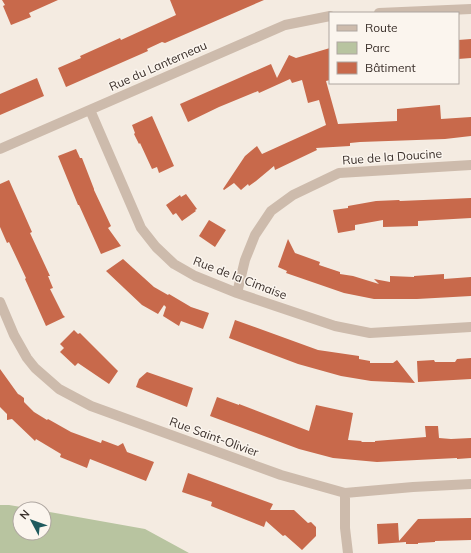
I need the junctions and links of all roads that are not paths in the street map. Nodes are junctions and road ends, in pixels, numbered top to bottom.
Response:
1 (471, 9) edge
2 (402, 12) edge
3 (329, 16) edge
4 (90, 110) junction
5 (0, 149) edge
6 (471, 165) edge
7 (237, 293) junction
8 (0, 302) edge
9 (471, 327) edge
10 (471, 484) edge
11 (345, 493) junction
12 (348, 553) edge

1 - 2 street
3 - 4 street, Rue du Lanterneau
4 - 5 street, Rue du Lanterneau
4 - 7 street, Rue de la Cimaise
6 - 7 street, Rue de la Doucine
7 - 9 street, Rue de la Cimaise
8 - 11 street, Rue Saint-Olivier
10 - 11 street, Rue Saint-Olivier
11 - 12 street

